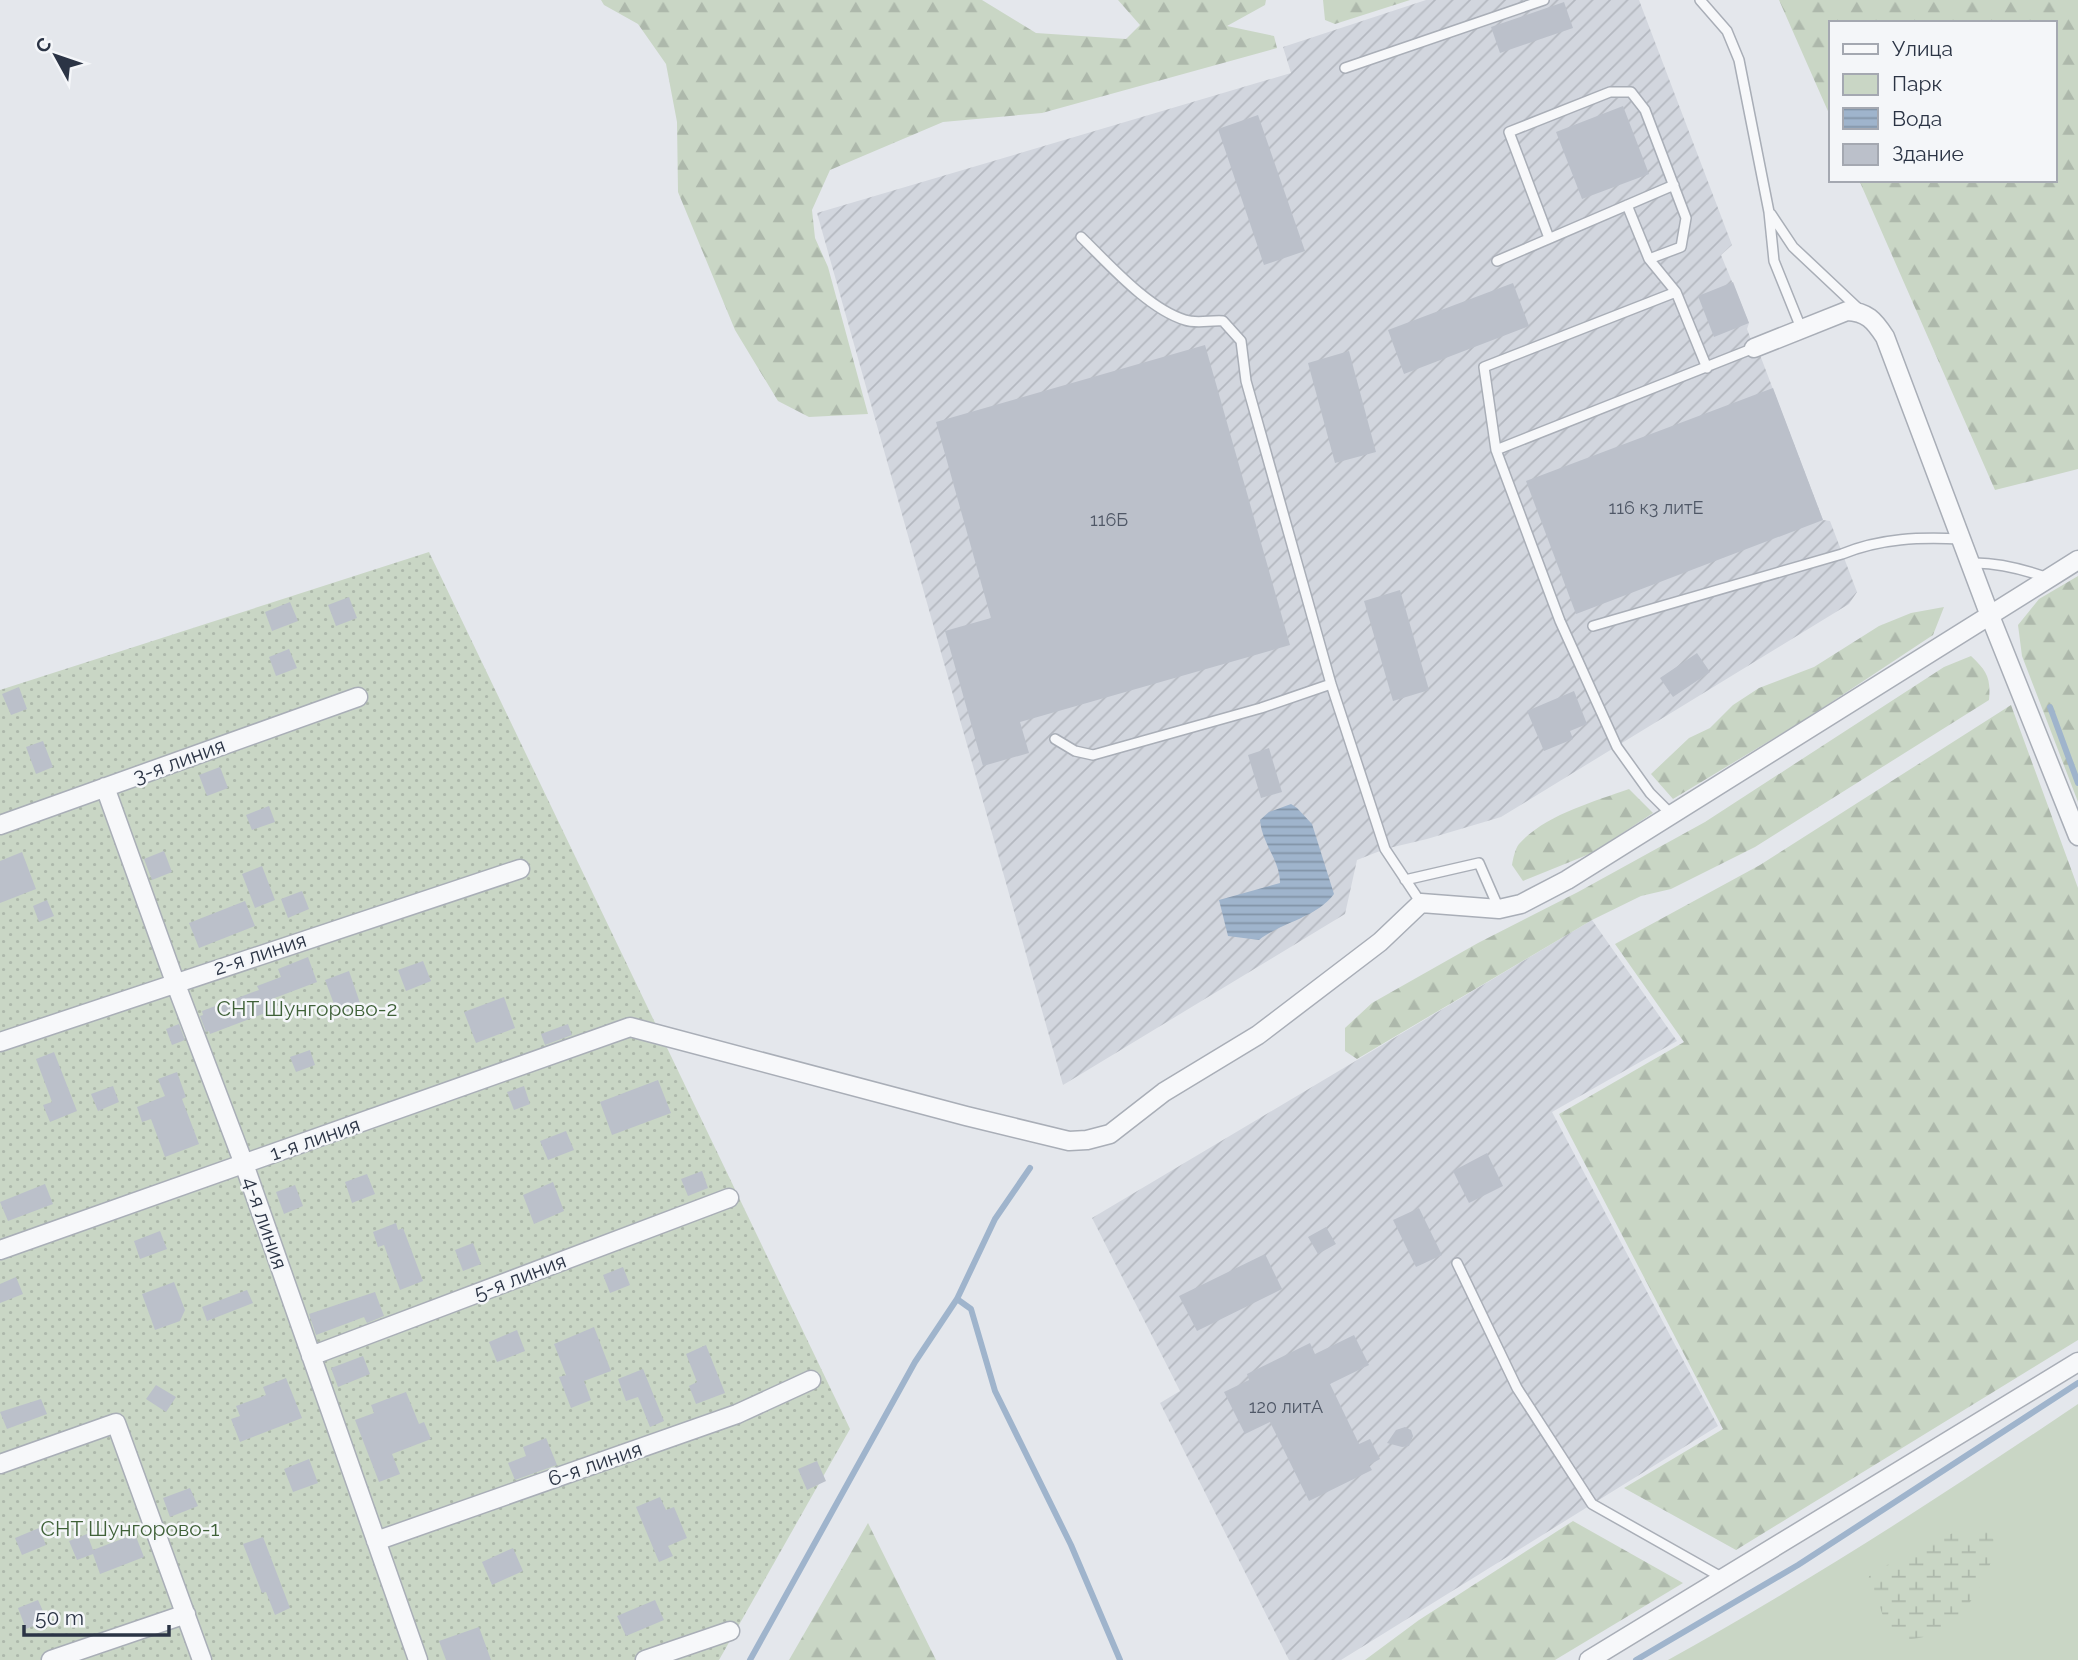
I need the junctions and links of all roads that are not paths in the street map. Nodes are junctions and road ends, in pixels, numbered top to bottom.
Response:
1 (1544, 0) edge
2 (1700, 0) edge
3 (1345, 68) dead end
4 (1674, 185) junction
5 (1627, 205) junction
6 (1769, 212) junction
7 (1082, 237) dead end
8 (1549, 238) junction
9 (1649, 259) junction
10 (1497, 261) dead end
11 (1676, 292) junction
12 (1862, 312) junction
13 (1801, 328) junction
14 (1754, 348) joint
15 (1707, 368) junction
16 (1496, 450) junction
17 (1962, 539) junction
18 (2078, 560) edge
19 (1971, 563) junction
20 (2049, 578) junction
21 (1990, 615) junction
22 (1593, 626) dead end
23 (1331, 684) junction
24 (358, 698) dead end
25 (1055, 739) dead end
26 (105, 788) junction
27 (1672, 815) junction
28 (0, 825) edge
29 (2078, 836) edge
30 (520, 869) dead end
31 (1405, 880) junction
32 (1421, 903) junction
33 (1499, 909) junction
34 (175, 982) junction
35 (0, 1042) edge
36 (244, 1164) junction
37 (729, 1198) dead end
38 (0, 1250) edge
39 (1457, 1263) dead end
40 (311, 1356) junction
41 (2078, 1362) edge
42 (811, 1380) dead end
43 (0, 1464) edge
44 (376, 1541) junction
45 (1723, 1578) junction
46 (186, 1614) junction
47 (730, 1631) dead end
48 (51, 1660) edge
49 (202, 1660) edge
50 (418, 1660) edge
51 (645, 1660) edge
52 (1589, 1660) edge

1 - 3 lane
2 - 6 lane
4 - 5 lane
4 - 8 lane
4 - 9 lane
5 - 8 lane
5 - 9 lane
6 - 12 lane
6 - 13 lane
7 - 23 lane
8 - 10 lane
9 - 11 lane
11 - 15 lane
11 - 16 lane
12 - 13 street
12 - 17 street
13 - 14 street
14 - 15 lane
15 - 16 lane
16 - 27 lane
17 - 19 street
17 - 22 lane
18 - 20 street
19 - 20 lane
19 - 21 street
20 - 21 street
21 - 27 street
21 - 29 street
23 - 25 lane
23 - 31 lane
24 - 26 street, 3-я линия
26 - 28 street, 3-я линия
26 - 34 street, 4-я линия
27 - 33 street
30 - 34 street, 2-я линия
31 - 32 lane
31 - 33 lane
32 - 33 street
32 - 36 street, 1-я линия
34 - 35 street, 2-я линия
34 - 36 street, 4-я линия
36 - 38 street, 1-я линия
36 - 40 street, 4-я линия
37 - 40 street, 5-я линия
39 - 45 lane
40 - 44 street, 4-я линия
41 - 45 street
42 - 44 street, 6-я линия
43 - 46 street
44 - 50 street, 4-я линия
45 - 52 street
46 - 48 street
46 - 49 street
47 - 51 street

